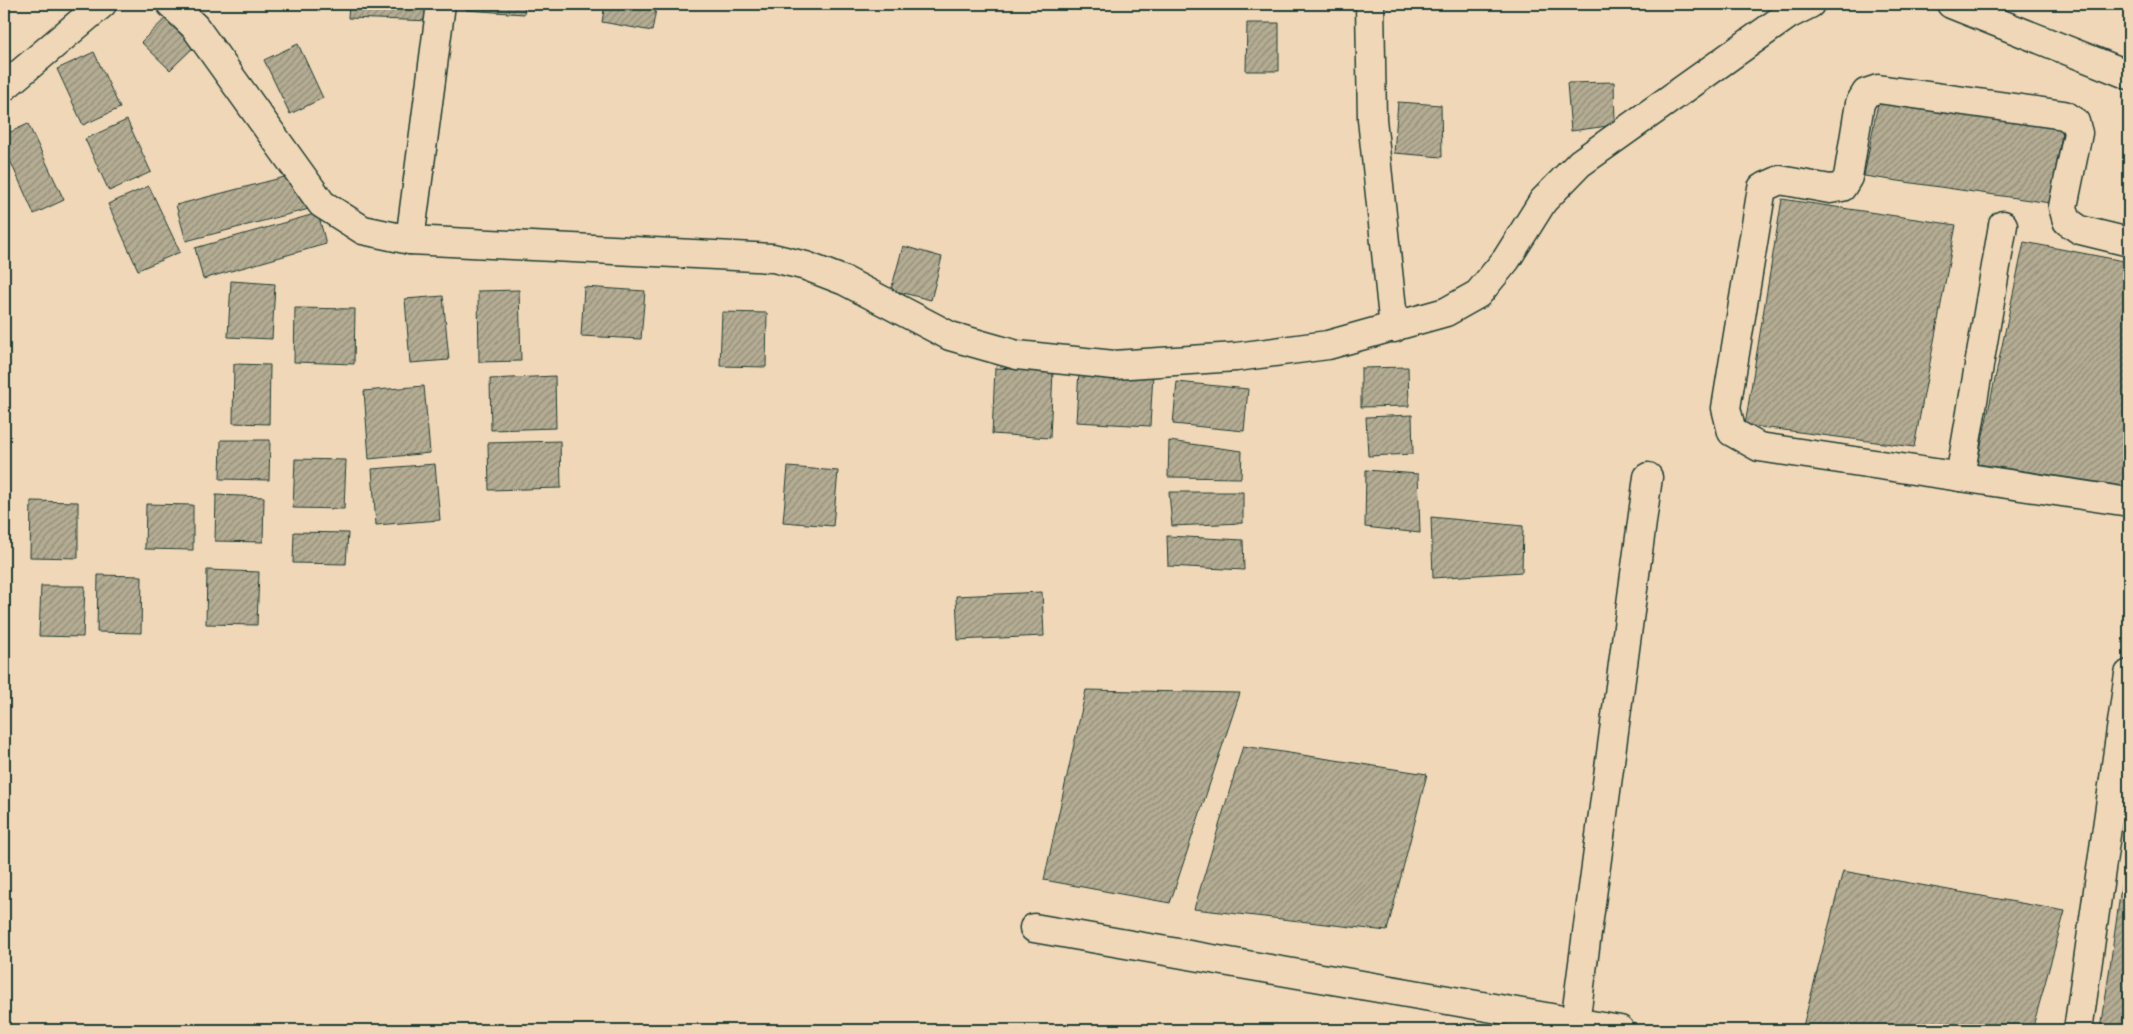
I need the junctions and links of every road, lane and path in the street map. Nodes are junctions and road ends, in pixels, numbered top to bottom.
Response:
1 (102, 4) edge
2 (171, 4) edge
3 (441, 4) edge
4 (1370, 4) edge
5 (1951, 4) edge
6 (1794, 8) edge
7 (2129, 75) edge
8 (4, 87) edge
9 (2003, 225) dead end
10 (410, 240) junction
11 (2129, 242) edge
12 (1394, 328) junction
13 (1648, 477) dead end
14 (1960, 477) junction
15 (2129, 502) edge
16 (2129, 674) edge
17 (1034, 928) dead end
18 (1575, 1023) junction
19 (1620, 1030) edge
20 (2078, 1030) edge

1 - 8 street
2 - 10 street
3 - 10 street
4 - 12 street
5 - 7 street
6 - 12 street
9 - 14 street
10 - 12 street
11 - 14 street
13 - 18 street
14 - 15 street
16 - 20 street
17 - 18 street
18 - 19 street

